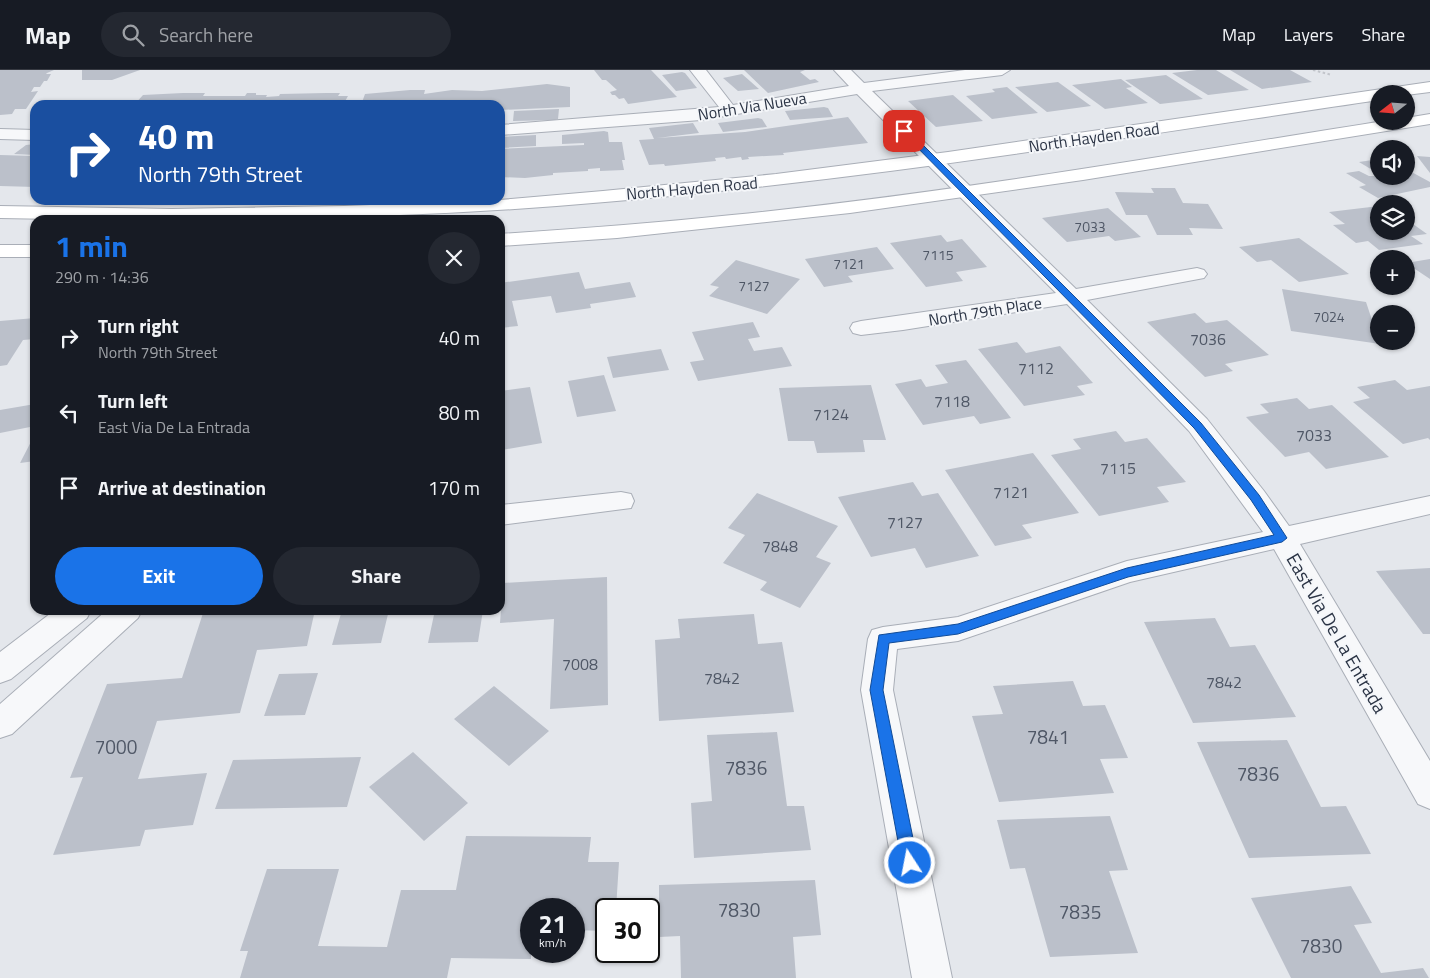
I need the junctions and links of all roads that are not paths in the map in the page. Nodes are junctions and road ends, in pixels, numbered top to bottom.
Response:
1 (698, 70) edge
2 (842, 70) edge
3 (1002, 70) edge
4 (1411, 73) dead end
5 (1430, 82) edge
6 (1430, 87) edge
7 (861, 89) junction
8 (1415, 89) edge
9 (1370, 96) edge
10 (730, 112) junction
11 (1430, 119) edge
12 (505, 130) edge
13 (0, 134) edge
14 (30, 135) edge
15 (934, 160) junction
16 (966, 192) junction
17 (505, 204) edge
18 (488, 205) edge
19 (0, 212) edge
20 (252, 215) edge
21 (350, 215) edge
22 (505, 240) edge
23 (0, 251) edge
24 (30, 251) edge
25 (1197, 274) dead end
26 (1072, 297) junction
27 (861, 328) dead end
28 (621, 501) dead end
29 (1430, 505) edge
30 (505, 514) edge
31 (1282, 538) junction
32 (70, 615) edge
33 (121, 615) edge
34 (0, 670) edge
35 (0, 724) edge
36 (1430, 793) edge
37 (932, 978) edge

1 - 10 street
2 - 7 street, East Via De La Entrada
3 - 7 street, North Via Nueva
4 - 5 main road
6 - 8 main road
7 - 10 street, North Via Nueva
7 - 15 street, East Via De La Entrada
9 - 15 main road, North Hayden Road
10 - 12 street, North Via Nueva
11 - 16 main road, North Hayden Road
13 - 14 street
15 - 16 street, East Via De La Entrada
15 - 17 main road, North Hayden Road
16 - 22 main road, North Hayden Road
16 - 26 street, East Via De La Entrada
18 - 21 main road, North Hayden Road
19 - 20 main road, North Hayden Road
23 - 24 main road
25 - 26 street, North 79th Place
26 - 27 street, North 79th Place
26 - 31 street, East Via De La Entrada
28 - 30 street
29 - 31 street
31 - 36 street, East Via De La Entrada
31 - 37 street
32 - 34 street
33 - 35 street

